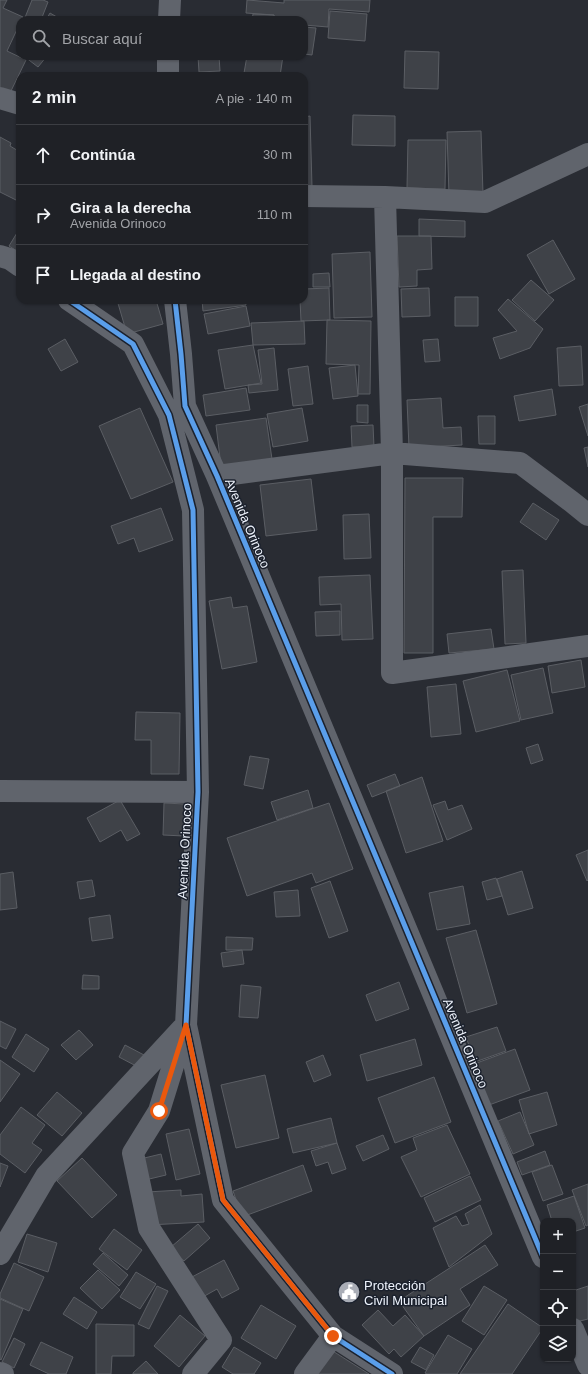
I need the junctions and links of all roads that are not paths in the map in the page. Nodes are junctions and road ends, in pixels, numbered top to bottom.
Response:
1 (170, 0) edge
2 (169, 16) edge
3 (168, 60) edge
4 (168, 72) edge
5 (0, 98) edge
6 (16, 103) edge
7 (588, 154) edge
8 (308, 196) edge
9 (385, 197) junction
10 (0, 256) edge
11 (16, 264) edge
12 (75, 304) edge
13 (175, 304) edge
14 (392, 453) junction
15 (217, 476) junction
16 (588, 515) edge
17 (588, 646) edge
18 (0, 791) edge
19 (198, 792) junction
20 (186, 1025) junction
21 (0, 1254) edge
22 (542, 1254) edge
23 (333, 1336) junction
24 (576, 1336) edge
25 (588, 1365) edge
26 (0, 1373) edge
27 (3, 1374) edge
28 (193, 1374) edge
29 (305, 1374) edge
30 (392, 1374) edge

1 - 2 street
3 - 4 street
5 - 6 street
7 - 9 street
8 - 9 street
9 - 14 street
10 - 11 street
12 - 19 street, Avenida Orinoco
13 - 15 street, Avenida Orinoco
14 - 15 street
14 - 16 street
14 - 17 street
15 - 22 street, Avenida Orinoco
18 - 19 street
19 - 20 street, Avenida Orinoco
20 - 21 street
20 - 23 street, Avenida Orinoco
20 - 28 street
23 - 29 street
23 - 30 street, Avenida Orinoco
24 - 25 street
26 - 27 street

